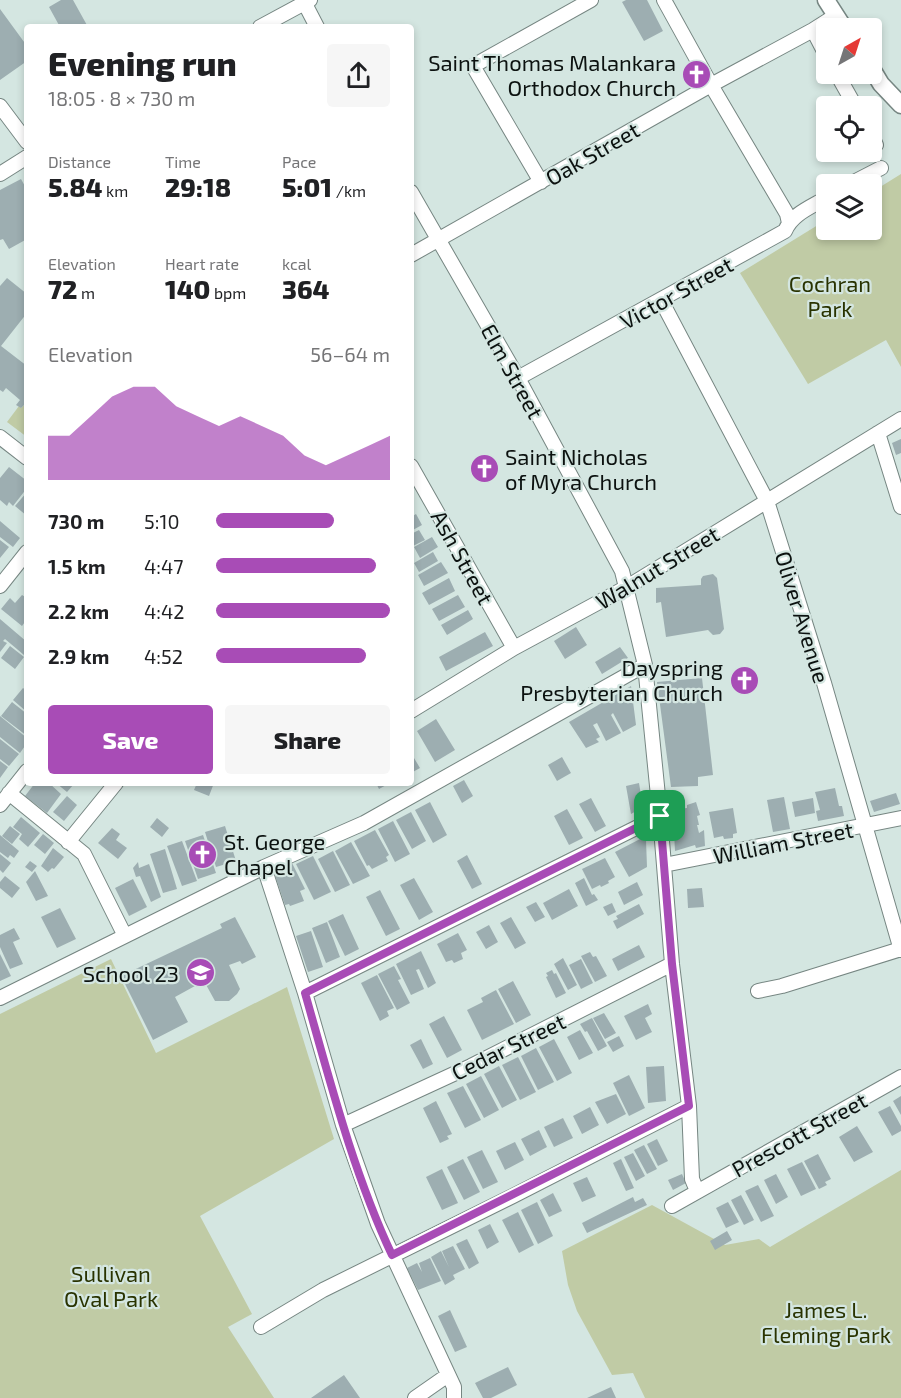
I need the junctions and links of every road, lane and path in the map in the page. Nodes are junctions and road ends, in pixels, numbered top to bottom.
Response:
1 (591, 0) edge
2 (664, 0) edge
3 (826, 0) edge
4 (306, 1) edge
5 (837, 18) edge
6 (265, 24) edge
7 (316, 24) edge
8 (816, 29) edge
9 (813, 30) junction
10 (816, 36) edge
11 (881, 84) edge
12 (711, 85) junction
13 (901, 105) edge
14 (0, 106) edge
15 (24, 138) edge
16 (24, 158) edge
17 (881, 168) dead end
18 (0, 174) edge
19 (869, 174) edge
20 (541, 182) junction
21 (414, 197) edge
22 (816, 204) edge
23 (789, 223) junction
24 (439, 240) junction
25 (414, 253) edge
26 (661, 300) junction
27 (518, 378) junction
28 (901, 419) edge
29 (878, 433) junction
30 (0, 437) edge
31 (24, 456) edge
32 (414, 471) edge
33 (767, 501) junction
34 (901, 507) edge
35 (24, 556) edge
36 (0, 586) edge
37 (627, 587) junction
38 (514, 648) junction
39 (645, 665) junction
40 (414, 709) edge
41 (24, 775) edge
42 (114, 786) edge
43 (9, 793) junction
44 (0, 805) edge
45 (660, 816) junction
46 (901, 818) edge
47 (865, 825) junction
48 (68, 842) junction
49 (664, 865) junction
50 (264, 867) junction
51 (125, 936) junction
52 (901, 950) edge
53 (672, 964) junction
54 (758, 991) dead end
55 (305, 993) junction
56 (0, 998) edge
57 (901, 1077) edge
58 (689, 1106) junction
59 (343, 1125) junction
60 (697, 1191) junction
61 (672, 1206) dead end
62 (392, 1255) junction
63 (261, 1327) dead end
64 (448, 1375) junction
65 (415, 1398) edge
66 (454, 1398) edge

1 - 20 street
2 - 12 street
3 - 5 main road
4 - 6 street
4 - 7 street
8 - 9 street, Oak Street
9 - 10 street
9 - 12 street, Oak Street
11 - 13 main road
12 - 20 street, Oak Street
12 - 23 street
14 - 15 street
16 - 18 street
17 - 19 street
20 - 24 street, Oak Street
21 - 24 street, Elm Street
22 - 23 street, Victor Street
23 - 26 street, Victor Street
24 - 25 street, Oak Street
24 - 27 street, Elm Street
26 - 27 street, Victor Street
26 - 33 street, Oliver Avenue
27 - 37 street, Elm Street
28 - 29 street, Walnut Street
29 - 33 street, Walnut Street
29 - 34 street
30 - 31 street
32 - 38 street, Ash Street
33 - 37 street, Walnut Street
33 - 47 street, Oliver Avenue
35 - 36 street
37 - 38 street, Walnut Street
37 - 39 street, Elm Street
38 - 40 street, Walnut Street
39 - 45 street, Elm Street
39 - 50 street
41 - 43 street
42 - 48 street
43 - 44 street
43 - 48 street
45 - 49 street, Elm Street
45 - 55 street
46 - 47 street, William Street
47 - 49 street, William Street
47 - 52 street, Oliver Avenue
48 - 51 street
49 - 53 street, Elm Street
50 - 51 street
50 - 55 street
51 - 56 street
52 - 54 street
53 - 58 street, Elm Street
53 - 59 street, Cedar Street
55 - 59 street
57 - 60 street, Prescott Street
58 - 60 street, Elm Street
58 - 62 street
59 - 62 street
60 - 61 street, Prescott Street
62 - 63 street
62 - 64 street
64 - 65 street
64 - 66 street

